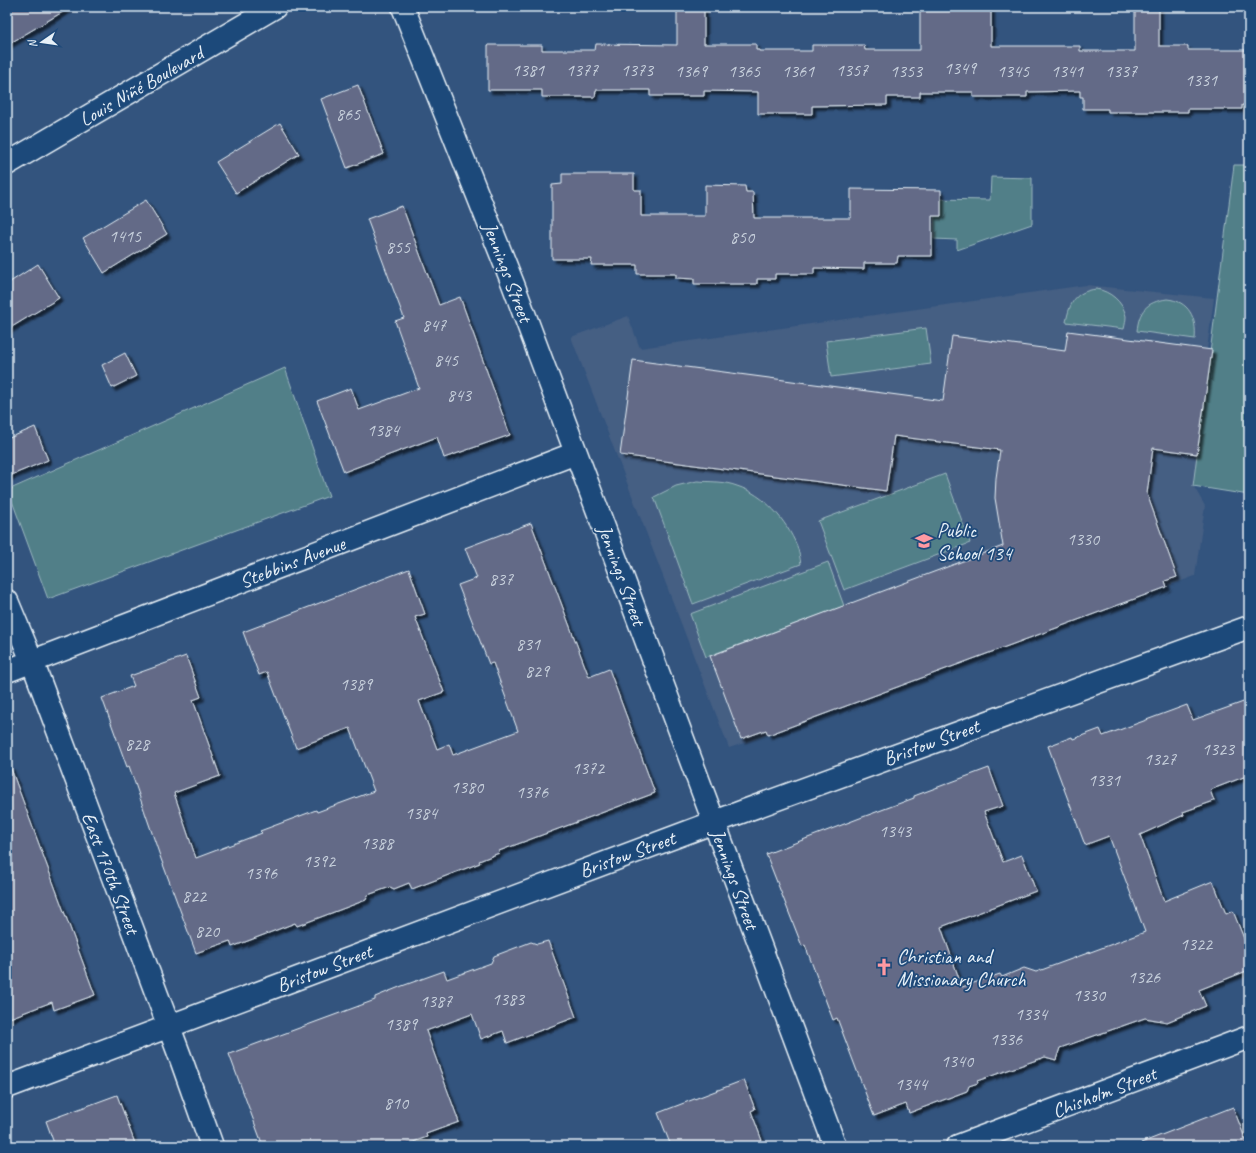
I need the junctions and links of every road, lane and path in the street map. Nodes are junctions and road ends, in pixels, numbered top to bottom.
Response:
1 (275, 7) edge
2 (403, 7) edge
3 (7, 164) edge
4 (576, 453) junction
5 (7, 601) edge
6 (1249, 627) edge
7 (32, 661) junction
8 (7, 671) edge
9 (714, 822) junction
10 (168, 1026) junction
11 (1249, 1037) edge
12 (7, 1087) edge
13 (212, 1146) edge
14 (835, 1146) edge
15 (958, 1146) edge

1 - 3 street, Louis Niñé Boulevard
2 - 4 street, Jennings Street
4 - 7 street, Stebbins Avenue
4 - 9 street, Jennings Street
5 - 7 street, East 170th Street
6 - 9 street, Bristow Street
7 - 8 street, Stebbins Avenue
7 - 10 street, East 170th Street
9 - 10 street, Bristow Street
9 - 14 street, Jennings Street
10 - 12 street, Bristow Street
10 - 13 street, East 170th Street
11 - 15 street, Chisholm Street

